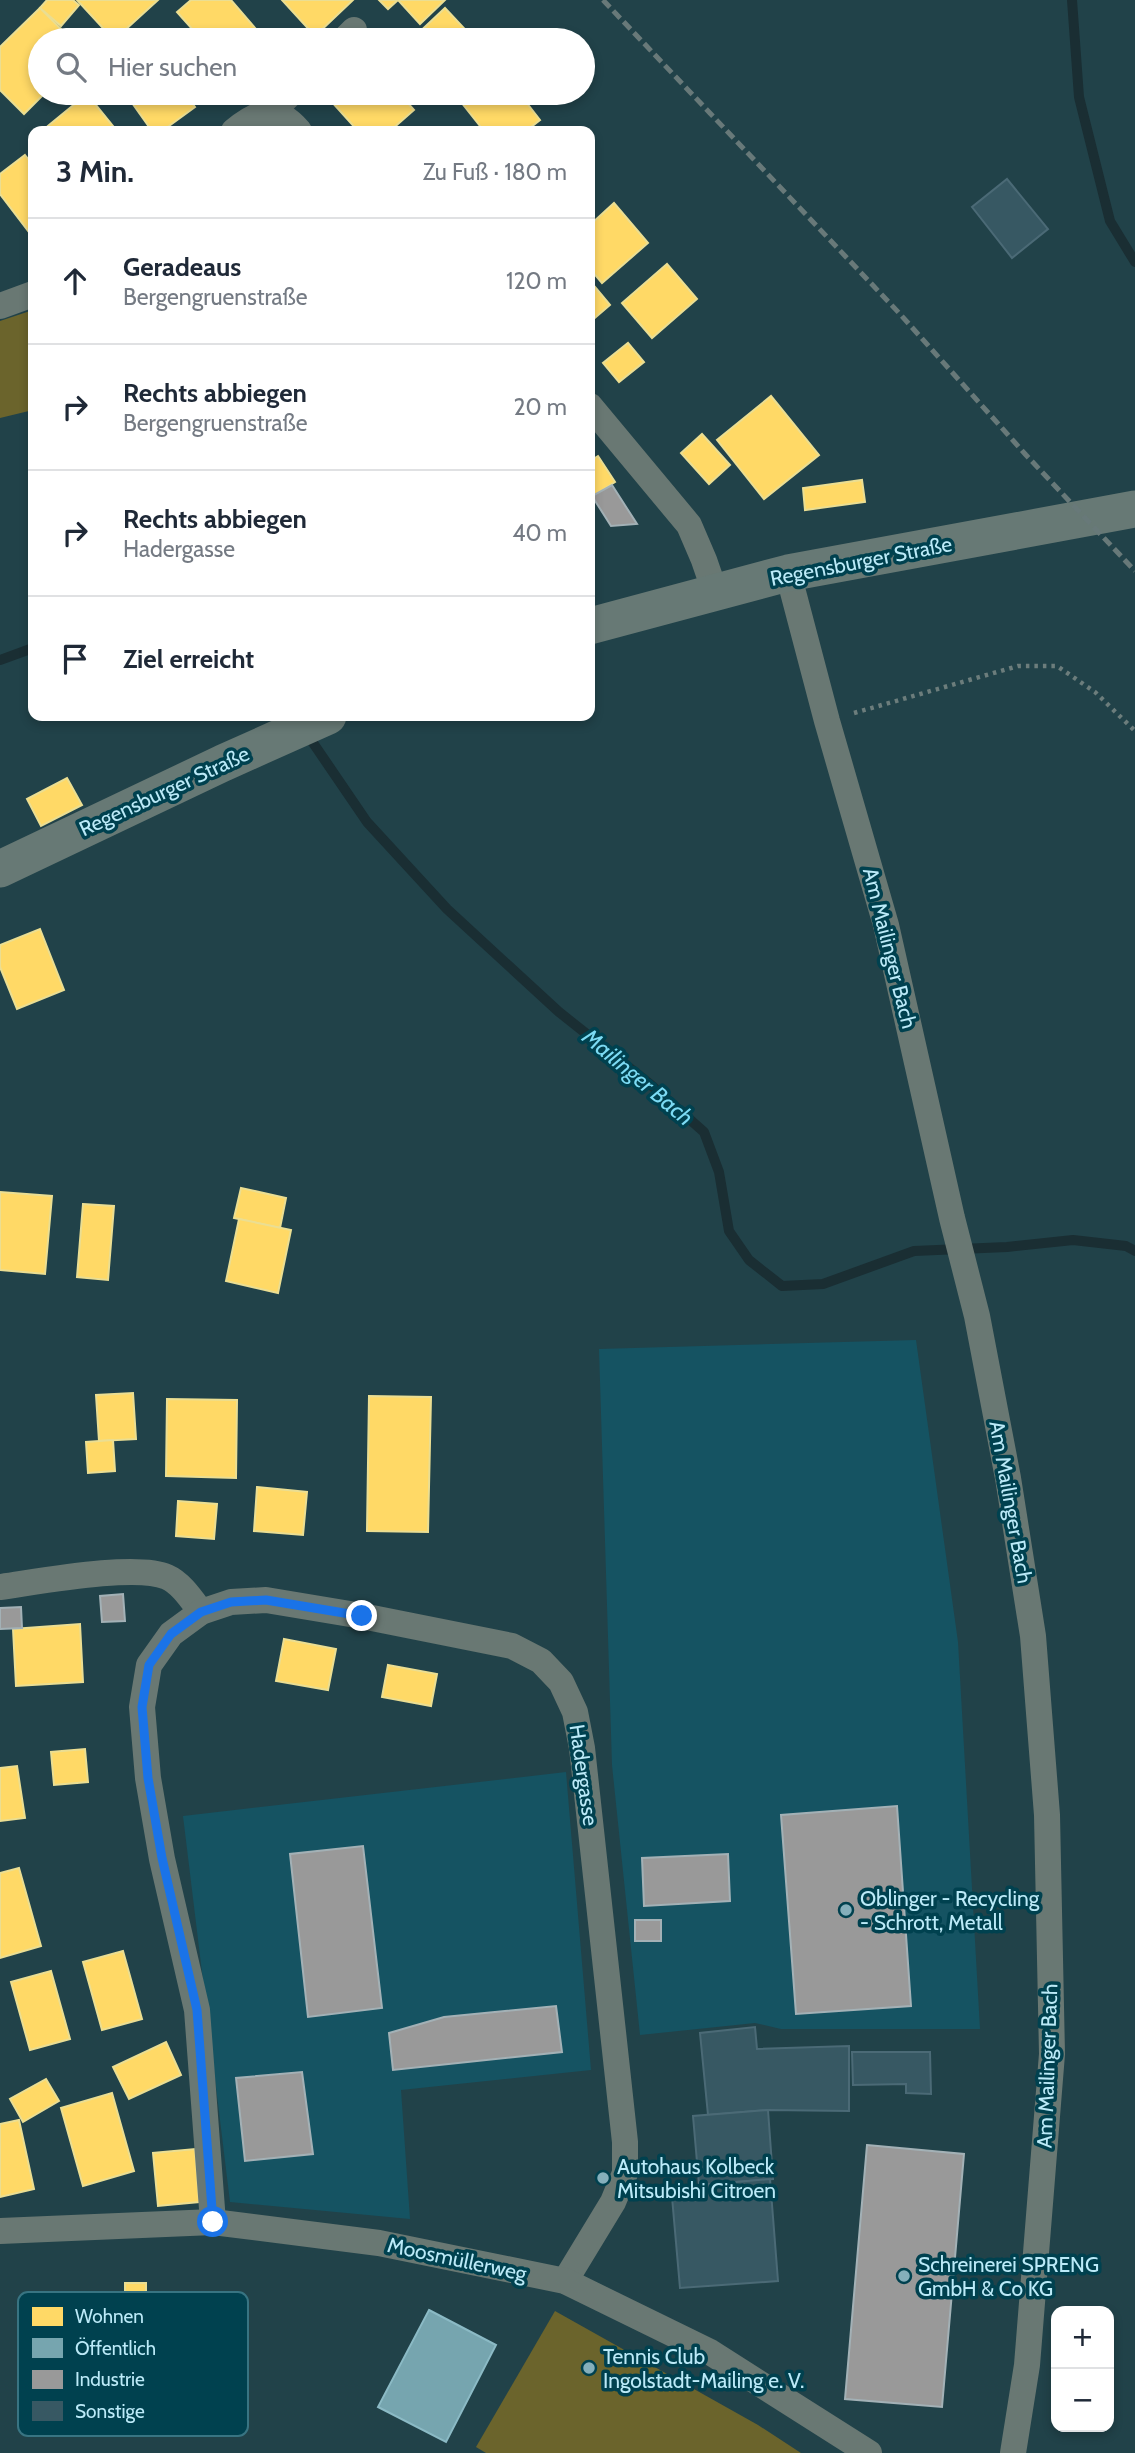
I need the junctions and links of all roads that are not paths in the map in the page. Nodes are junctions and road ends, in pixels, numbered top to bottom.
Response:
1 (279, 105) edge
2 (272, 112) junction
3 (240, 126) edge
4 (295, 126) edge
5 (28, 296) edge
6 (0, 306) edge
7 (595, 412) edge
8 (1135, 509) edge
9 (788, 573) junction
10 (715, 592) junction
11 (595, 625) edge
12 (317, 721) edge
13 (0, 869) edge
14 (0, 1587) edge
15 (201, 1612) junction
16 (213, 2222) junction
17 (0, 2231) edge
18 (565, 2281) junction
19 (869, 2453) edge
20 (1013, 2453) edge

1 - 2 street
2 - 3 street
2 - 4 street
5 - 6 street
7 - 10 street
8 - 9 street, Regensburger Straße
9 - 10 street, Regensburger Straße
9 - 20 street, Am Mailinger Bach
10 - 11 street, Regensburger Straße
12 - 13 street, Regensburger Straße
14 - 15 street
15 - 16 street, Hadergasse
15 - 18 street, Hadergasse
16 - 17 street, Moosmüllerweg
16 - 18 street, Moosmüllerweg
18 - 19 street, Moosmüllerweg

